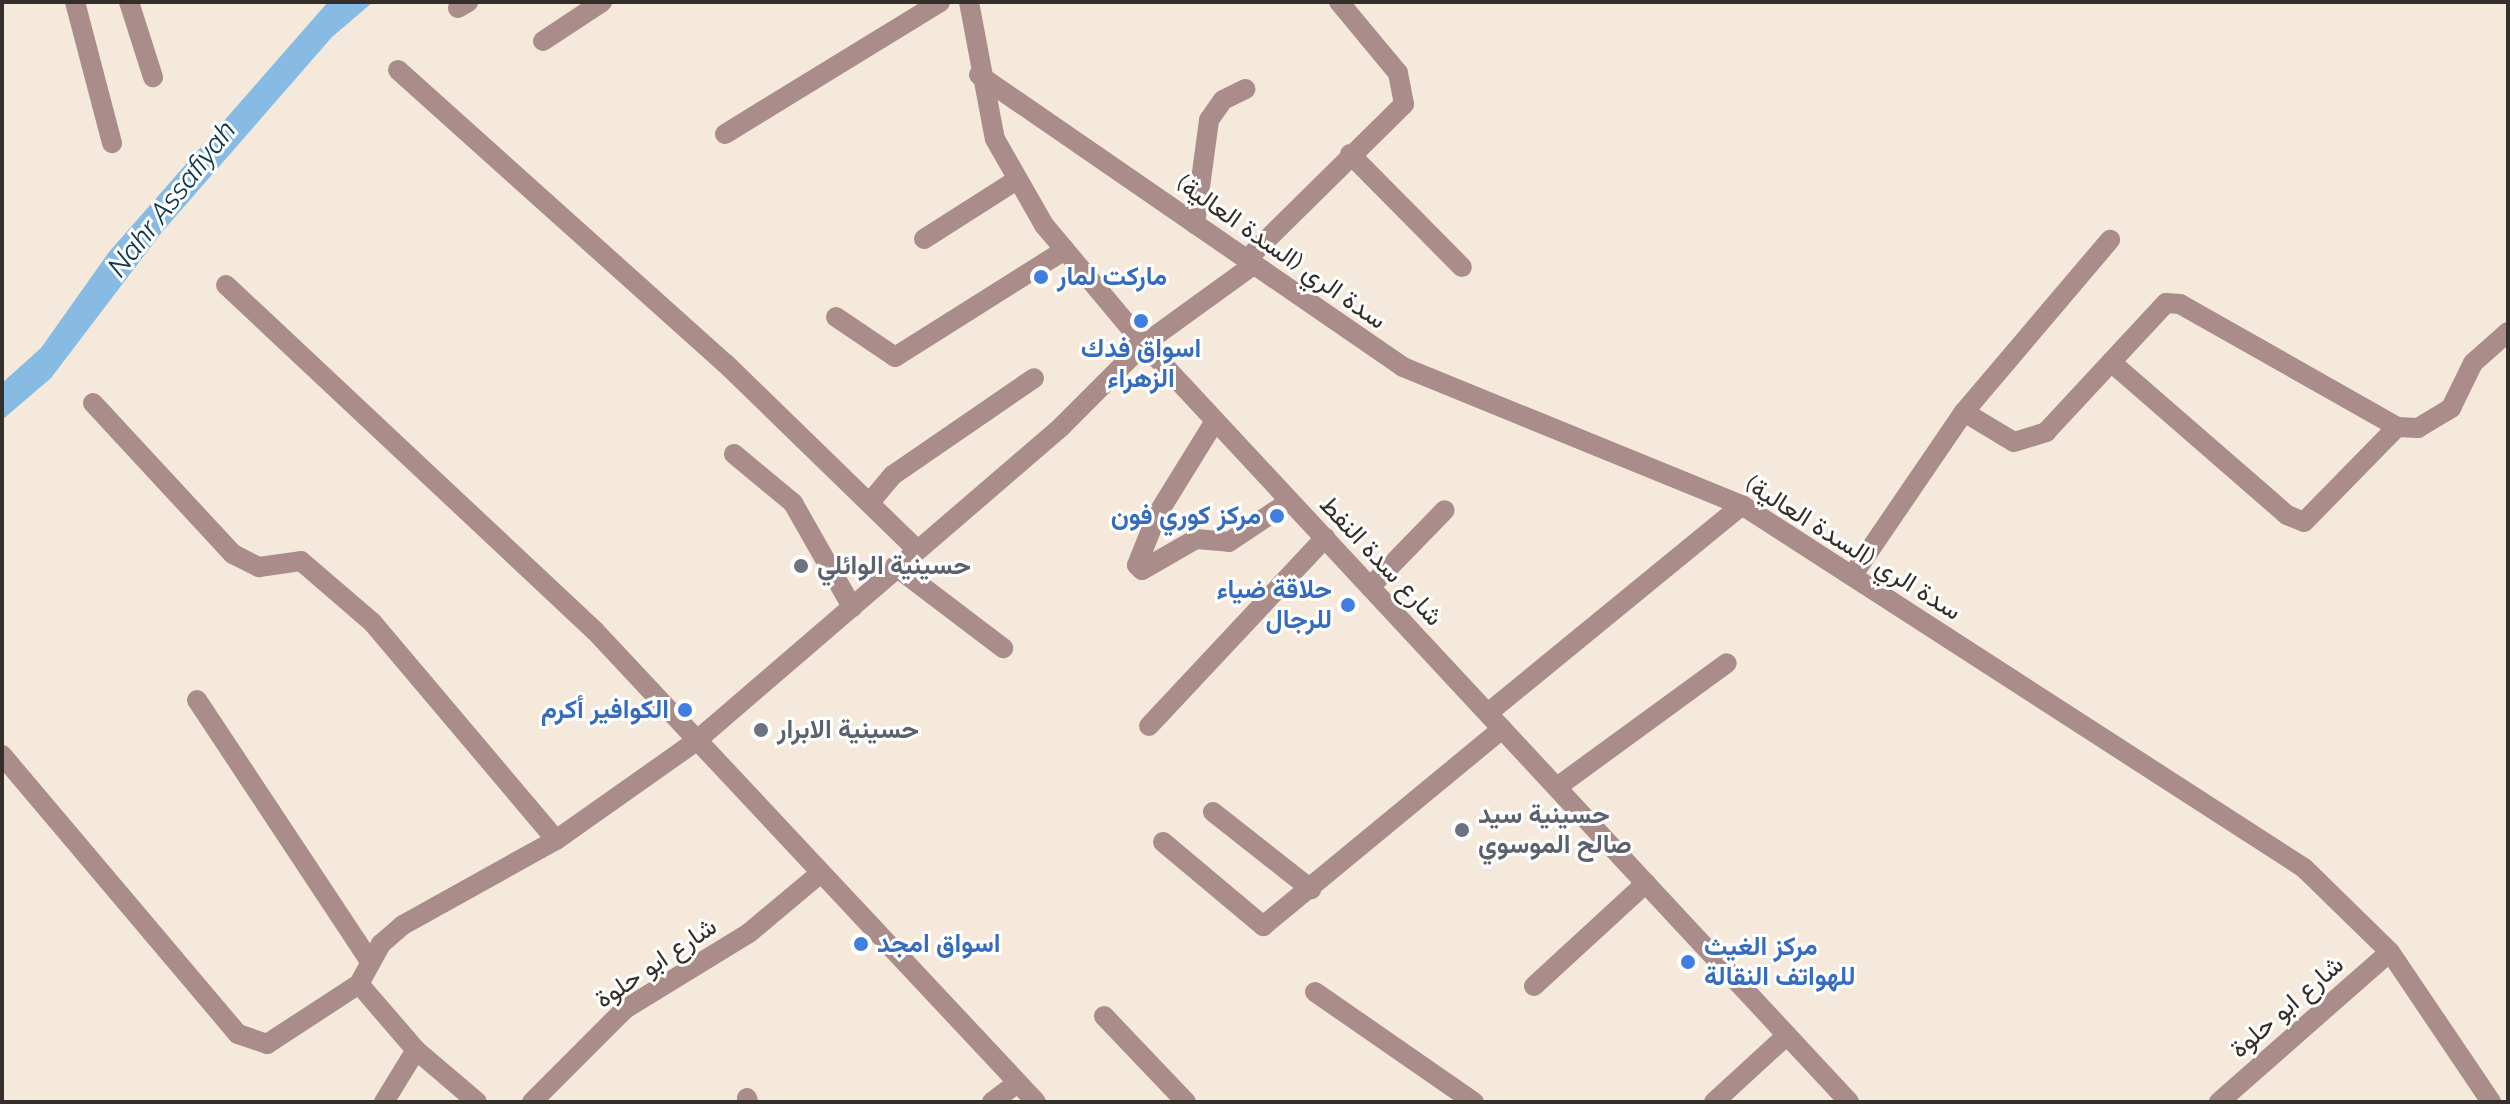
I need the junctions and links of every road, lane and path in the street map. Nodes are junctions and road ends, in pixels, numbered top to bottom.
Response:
1 (75, 2) edge
2 (129, 2) edge
3 (602, 2) edge
4 (940, 2) edge
5 (969, 2) edge
6 (1339, 2) edge
7 (543, 41) dead end
8 (398, 70) dead end
9 (979, 75) junction
10 (153, 77) dead end
11 (1246, 89) dead end
12 (725, 134) dead end
13 (112, 143) dead end
14 (1350, 154) junction
15 (1015, 181) junction
16 (1195, 224) junction
17 (924, 239) dead end
18 (2110, 240) dead end
19 (1065, 250) junction
20 (1250, 262) junction
21 (1462, 267) dead end
22 (226, 285) dead end
23 (836, 317) dead end
24 (2508, 332) edge
25 (1144, 344) junction
26 (2111, 362) junction
27 (1034, 378) dead end
28 (93, 403) dead end
29 (1964, 412) junction
30 (1215, 421) junction
31 (2397, 427) junction
32 (734, 454) dead end
33 (871, 501) junction
34 (1290, 501) junction
35 (1742, 505) junction
36 (1445, 510) dead end
37 (1325, 538) junction
38 (915, 548) junction
39 (895, 566) junction
40 (1852, 576) junction
41 (1370, 587) junction
42 (852, 607) junction
43 (1003, 648) dead end
44 (1727, 663) dead end
45 (197, 700) dead end
46 (1488, 713) junction
47 (1149, 726) dead end
48 (1502, 729) junction
49 (695, 742) junction
50 (2, 755) edge
51 (1557, 787) junction
52 (1213, 812) dead end
53 (556, 840) junction
54 (1163, 842) dead end
55 (817, 876) junction
56 (1646, 883) junction
57 (1311, 889) junction
58 (2390, 952) junction
59 (370, 961) junction
60 (359, 984) junction
61 (1534, 986) dead end
62 (1315, 992) dead end
63 (1104, 1016) dead end
64 (1787, 1035) junction
65 (416, 1050) junction
66 (1017, 1083) junction
67 (384, 1102) edge
68 (477, 1102) edge
69 (532, 1102) edge
70 (992, 1102) edge
71 (1036, 1102) edge
72 (1186, 1102) edge
73 (1474, 1102) edge
74 (1714, 1102) edge
75 (1849, 1102) edge
76 (2219, 1102) edge
77 (2491, 1102) edge

1 - 13 street
2 - 10 street
3 - 7 street
4 - 12 street
5 - 9 street, شارع سدة النفط
6 - 14 street
8 - 33 street
9 - 15 street, شارع سدة النفط
9 - 16 street, سدة الري (السدة العالية)
11 - 16 street
14 - 20 street
14 - 21 street
15 - 17 street
15 - 19 street, شارع سدة النفط
16 - 20 street, سدة الري (السدة العالية)
18 - 29 street
19 - 23 street
19 - 25 street, شارع سدة النفط
20 - 25 street
20 - 35 street, سدة الري (السدة العالية)
22 - 49 street
24 - 31 street
25 - 30 street, شارع سدة النفط
25 - 38 street
26 - 29 street
26 - 31 street
26 - 31 street
27 - 33 street
28 - 53 street
29 - 40 street
30 - 34 street, شارع سدة النفط
30 - 34 street
32 - 42 street
33 - 38 street
34 - 37 street, شارع سدة النفط
35 - 40 street, سدة الري (السدة العالية)
35 - 46 street
36 - 41 street
37 - 41 street, شارع سدة النفط
37 - 47 street
38 - 39 street
39 - 42 street
39 - 43 street
40 - 58 street, سدة الري (السدة العالية)
41 - 46 street, شارع سدة النفط
42 - 49 street
44 - 51 street
45 - 59 street
46 - 48 street, شارع سدة النفط
48 - 51 street, شارع سدة النفط
48 - 57 street
49 - 53 street
49 - 55 street
50 - 60 street
51 - 56 street, شارع سدة النفط
52 - 57 street
53 - 59 street
54 - 57 street
55 - 66 street
55 - 69 street, شارع ابو حلوة
56 - 61 street
56 - 64 street, شارع سدة النفط
58 - 76 street, شارع ابو حلوة
58 - 77 street, سدة الري (السدة العالية)
59 - 60 street
60 - 65 street
62 - 73 street
63 - 72 street
64 - 74 street
64 - 75 street, شارع سدة النفط
65 - 67 street
65 - 68 street
66 - 70 street
66 - 71 street

